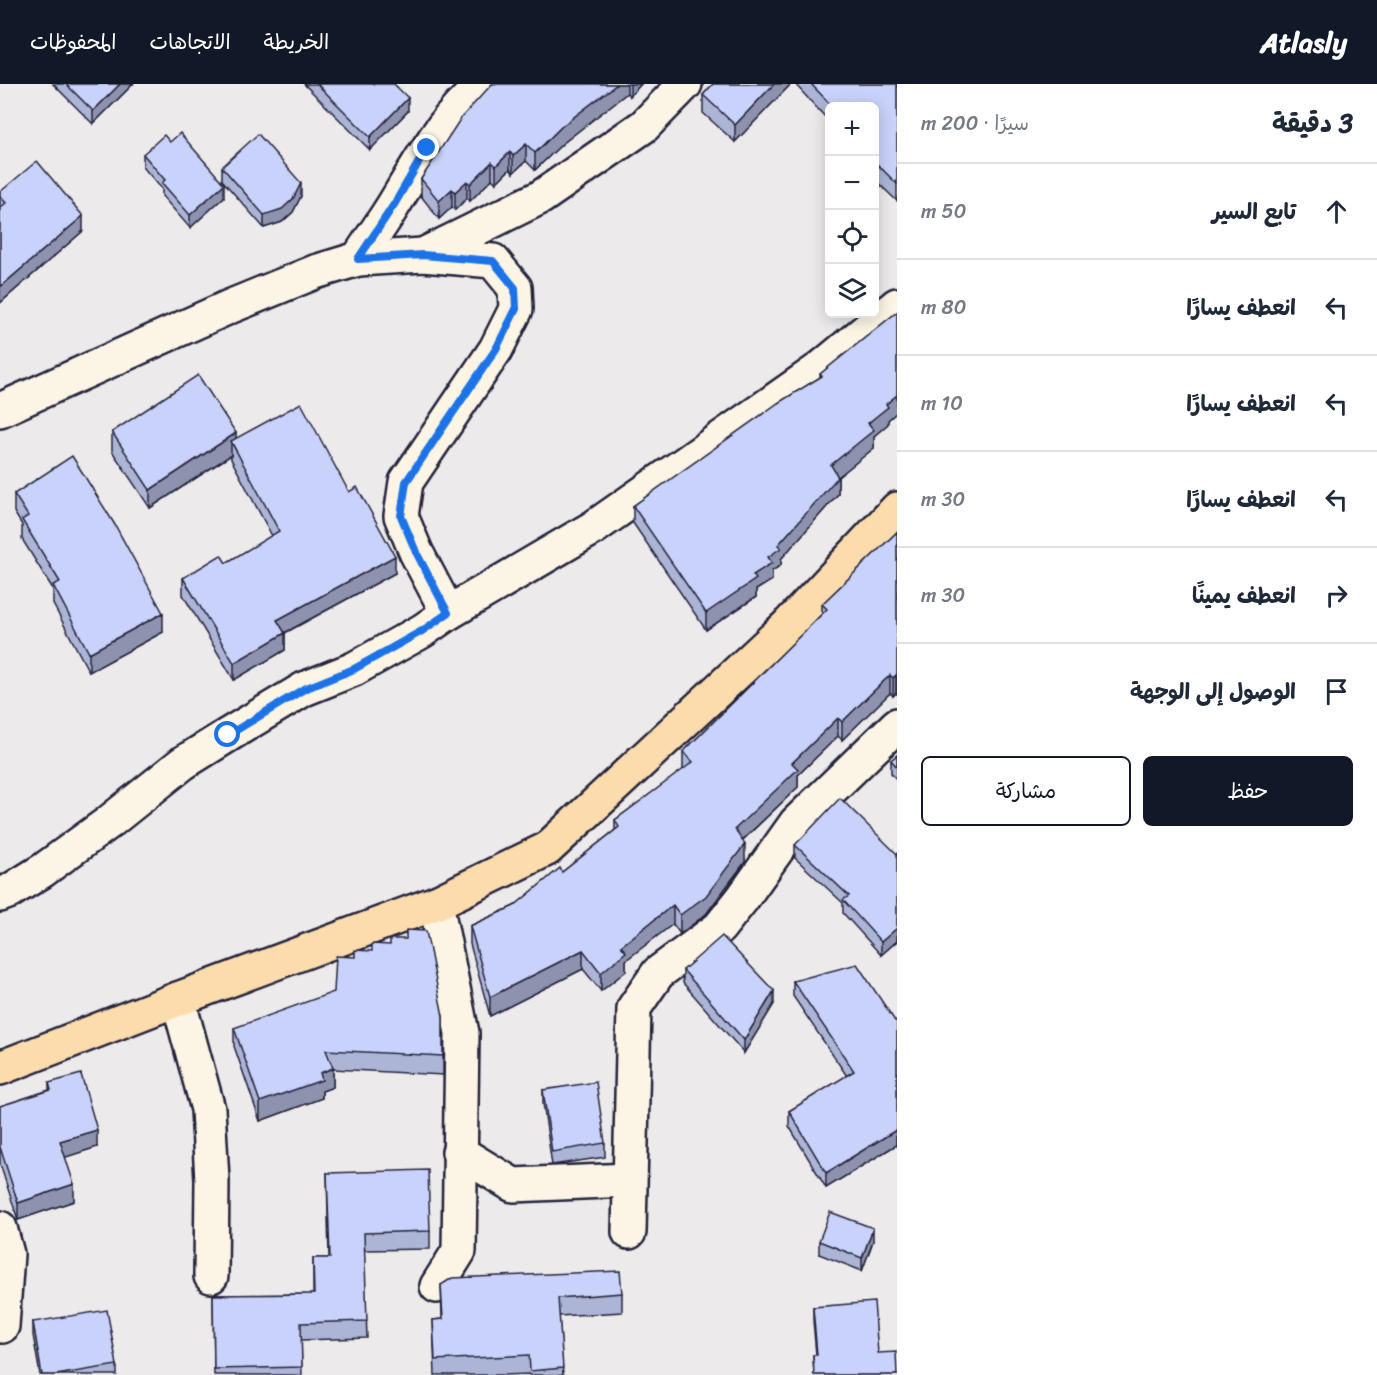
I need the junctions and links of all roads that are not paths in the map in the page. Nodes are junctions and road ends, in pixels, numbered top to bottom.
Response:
1 (485, 84) edge
2 (685, 84) edge
3 (423, 255) junction
4 (358, 259) junction
5 (897, 305) edge
6 (0, 410) edge
7 (897, 509) edge
8 (448, 613) junction
9 (897, 725) edge
10 (0, 895) edge
11 (436, 903) junction
12 (178, 999) junction
13 (0, 1068) edge
14 (459, 1152) junction
15 (630, 1180) junction
16 (0, 1228) edge
17 (629, 1232) dead end
18 (212, 1276) dead end
19 (437, 1286) dead end
20 (2, 1326) dead end

1 - 4 street
2 - 3 street
3 - 4 street
3 - 8 street
4 - 6 street
5 - 8 street
7 - 11 main road
8 - 10 street
9 - 15 street
11 - 12 main road
11 - 14 street
12 - 13 main road
12 - 18 street
14 - 15 street
14 - 19 street
15 - 17 street
16 - 20 street

